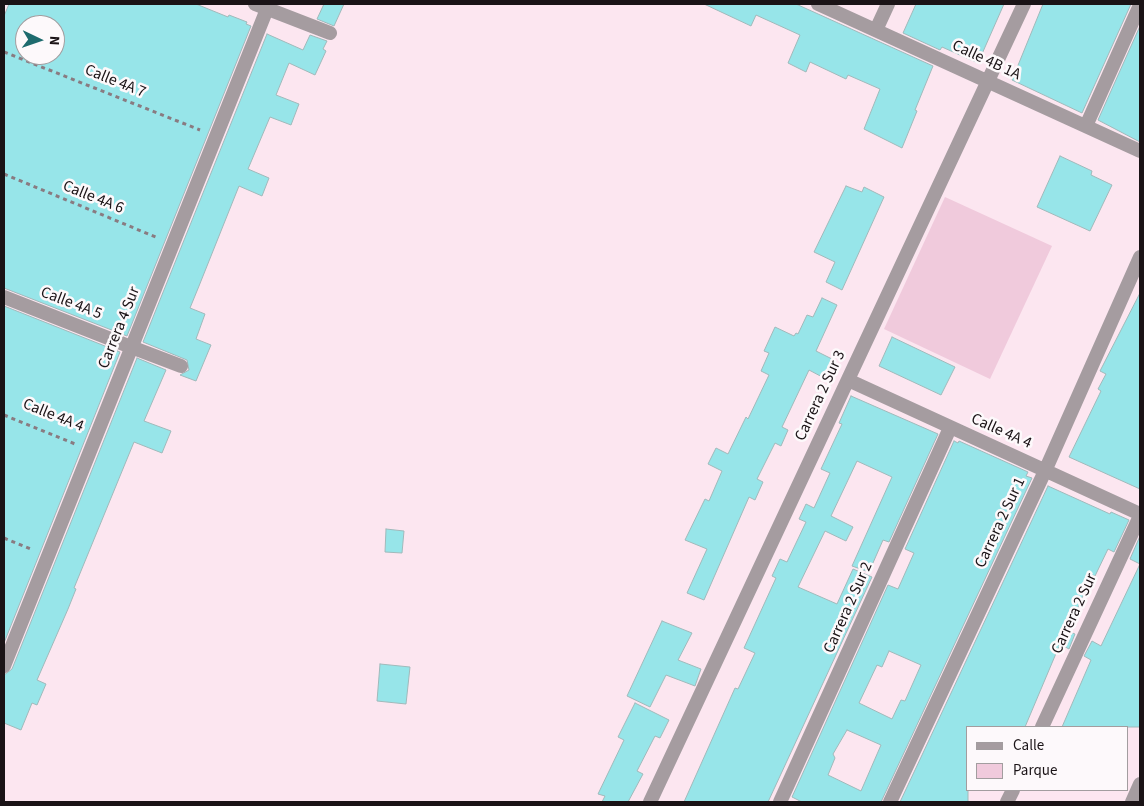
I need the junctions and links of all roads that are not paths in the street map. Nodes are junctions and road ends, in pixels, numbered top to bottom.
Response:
1 (818, 4) edge
2 (888, 4) edge
3 (1024, 4) edge
4 (263, 5) edge
5 (1140, 6) edge
6 (876, 30) junction
7 (330, 33) dead end
8 (988, 82) junction
9 (1086, 126) junction
10 (1140, 151) edge
11 (1140, 257) edge
12 (4, 297) edge
13 (131, 347) junction
14 (181, 366) dead end
15 (848, 380) junction
16 (950, 428) junction
17 (1044, 471) junction
18 (1140, 515) edge
19 (4, 666) edge
20 (1042, 726) edge
21 (1140, 784) edge
22 (650, 802) edge
23 (780, 802) edge
24 (890, 802) edge
25 (1132, 802) edge

1 - 6 street, Calle 4B 1A
2 - 6 street
3 - 8 street, Carrera 2 Sur 3
4 - 7 street
4 - 13 street, Carrera 4 Sur
5 - 9 street
6 - 8 street, Calle 4B 1A
8 - 9 street, Calle 4B 1A
8 - 15 street, Carrera 2 Sur 3
9 - 10 street, Calle 4B 1A
11 - 17 street, Carrera 2 Sur 1
12 - 13 street, Calle 4A 5
13 - 14 street, Calle 4A 5
13 - 19 street, Carrera 4 Sur
15 - 16 street, Calle 4A 4
15 - 22 street, Carrera 2 Sur 3
16 - 17 street, Calle 4A 4
16 - 23 street, Carrera 2 Sur 2
17 - 18 street, Calle 4A 4
17 - 24 street, Carrera 2 Sur 1
18 - 20 street, Carrera 2 Sur
21 - 25 street

